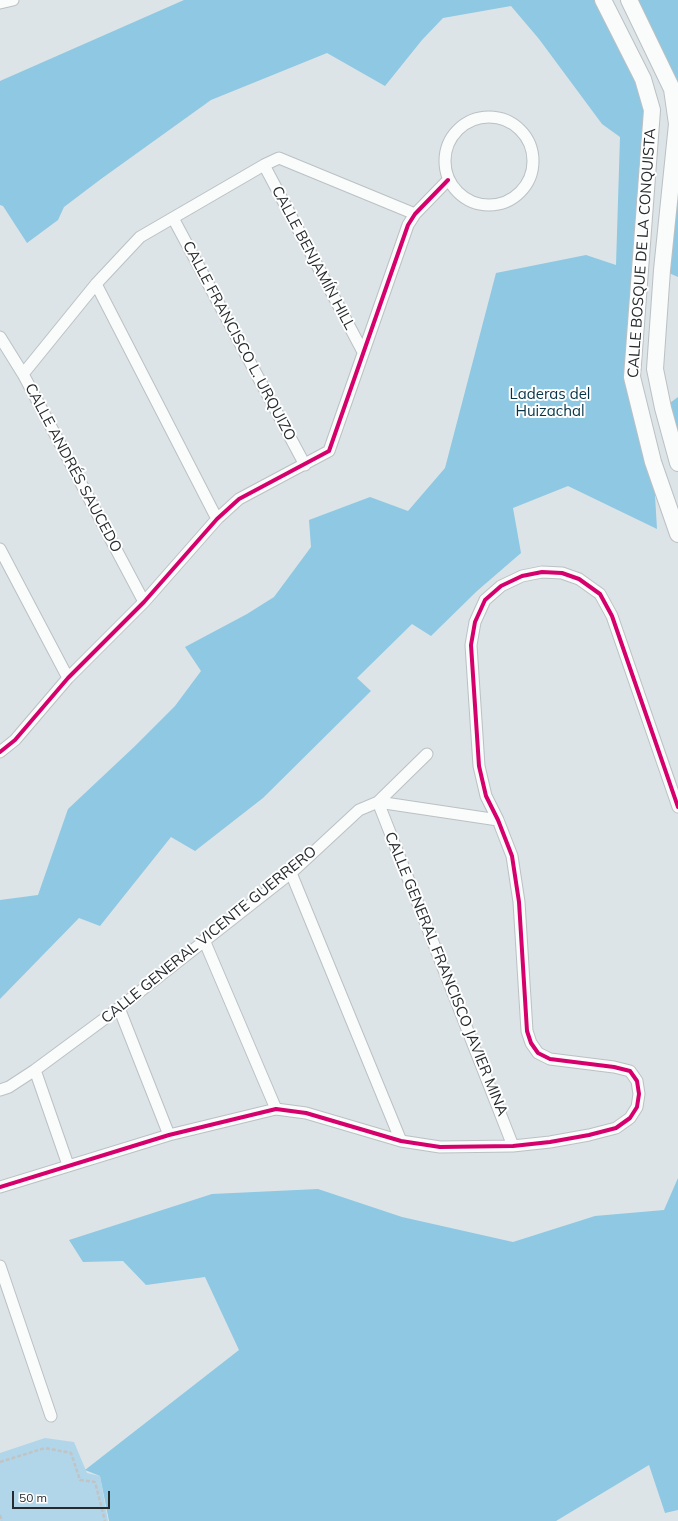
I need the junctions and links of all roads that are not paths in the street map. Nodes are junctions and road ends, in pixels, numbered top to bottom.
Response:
1 (13, 0) edge
2 (603, 0) edge
3 (629, 0) edge
4 (0, 3) edge
5 (264, 165) junction
6 (448, 180) junction
7 (415, 214) junction
8 (173, 218) junction
9 (96, 284) junction
10 (0, 337) edge
11 (363, 352) junction
12 (24, 374) junction
13 (678, 463) edge
14 (305, 465) junction
15 (217, 519) junction
16 (678, 534) edge
17 (0, 549) edge
18 (144, 602) junction
19 (68, 678) junction
20 (0, 752) edge
21 (427, 754) dead end
22 (378, 802) junction
23 (678, 807) edge
24 (498, 820) junction
25 (291, 873) junction
26 (204, 940) junction
27 (118, 1008) junction
28 (35, 1070) junction
29 (0, 1090) edge
30 (276, 1109) junction
31 (169, 1135) junction
32 (401, 1142) junction
33 (514, 1146) junction
34 (68, 1165) junction
35 (0, 1187) edge
36 (0, 1266) edge
37 (51, 1416) dead end

1 - 4 street
2 - 16 main road, CALLE BOSQUE DE LA CONQUISTA
3 - 13 main road, CALLE BOSQUE DE LA CONQUISTA
5 - 7 street
5 - 8 street
5 - 11 street, CALLE BENJAMÍN HILL
6 - 6 street
6 - 7 street
7 - 11 street
8 - 9 street
8 - 14 street, CALLE FRANCISCO L. URQUIZO
9 - 12 street
9 - 15 street
10 - 12 street, CALLE ANDRÉS SAUCEDO
11 - 14 street
12 - 18 street, CALLE ANDRÉS SAUCEDO
14 - 15 street
15 - 18 street
17 - 19 street
18 - 19 street
19 - 20 street
21 - 22 street, CALLE GENERAL VICENTE GUERRERO
22 - 24 street
22 - 25 street, CALLE GENERAL VICENTE GUERRERO
22 - 33 street, CALLE GENERAL FRANCISCO JAVIER MINA
23 - 24 street
24 - 33 street
25 - 26 street, CALLE GENERAL VICENTE GUERRERO
25 - 32 street
26 - 27 street, CALLE GENERAL VICENTE GUERRERO
26 - 30 street
27 - 28 street, CALLE GENERAL VICENTE GUERRERO
27 - 31 street
28 - 29 street, CALLE GENERAL VICENTE GUERRERO
28 - 34 street
30 - 31 street
30 - 32 street
31 - 34 street
32 - 33 street
34 - 35 street
36 - 37 street

